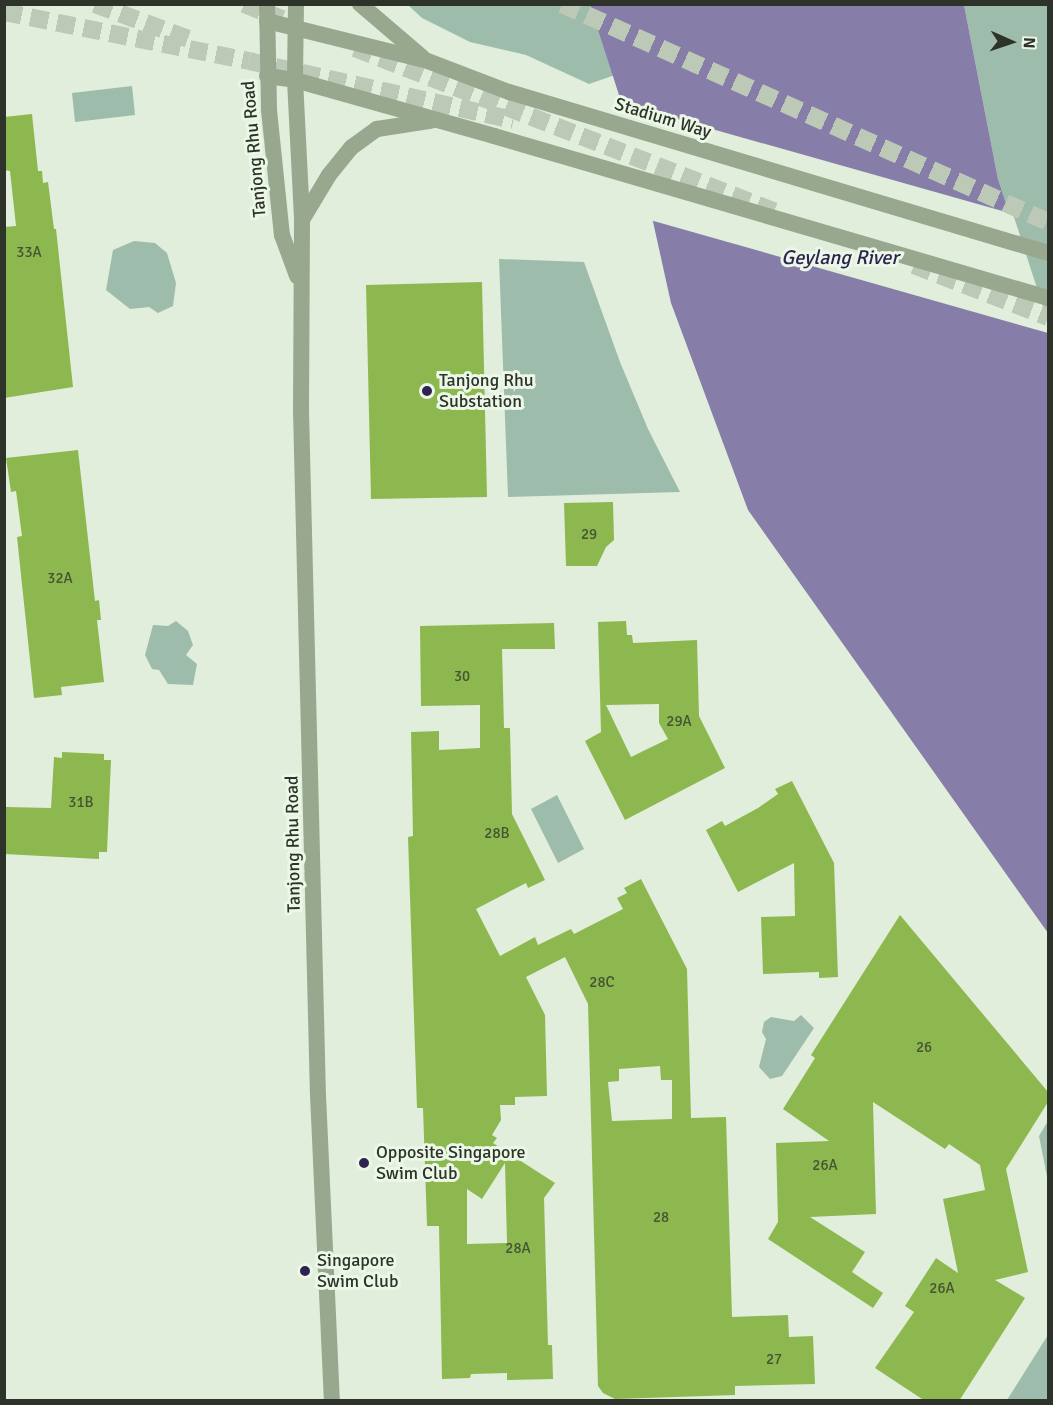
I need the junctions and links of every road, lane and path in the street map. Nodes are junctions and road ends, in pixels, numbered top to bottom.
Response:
1 (296, 4) edge
2 (360, 4) edge
3 (267, 13) edge
4 (296, 28) junction
5 (425, 60) junction
6 (267, 76) junction
7 (295, 80) junction
8 (437, 120) junction
9 (302, 220) junction
10 (1048, 253) edge
11 (301, 286) junction
12 (1048, 297) edge
13 (332, 1401) edge

1 - 4 street, Tanjong Rhu Road
2 - 5 street
3 - 4 street, Stadium Way
3 - 6 street, Tanjong Rhu Road
4 - 5 street, Stadium Way
4 - 7 street, Tanjong Rhu Road
5 - 10 street, Stadium Way
6 - 7 street
6 - 11 street, Tanjong Rhu Road
7 - 8 street
7 - 9 street, Tanjong Rhu Road
8 - 9 street
8 - 12 street, bridge
9 - 11 street, Tanjong Rhu Road
11 - 13 street, Tanjong Rhu Road

